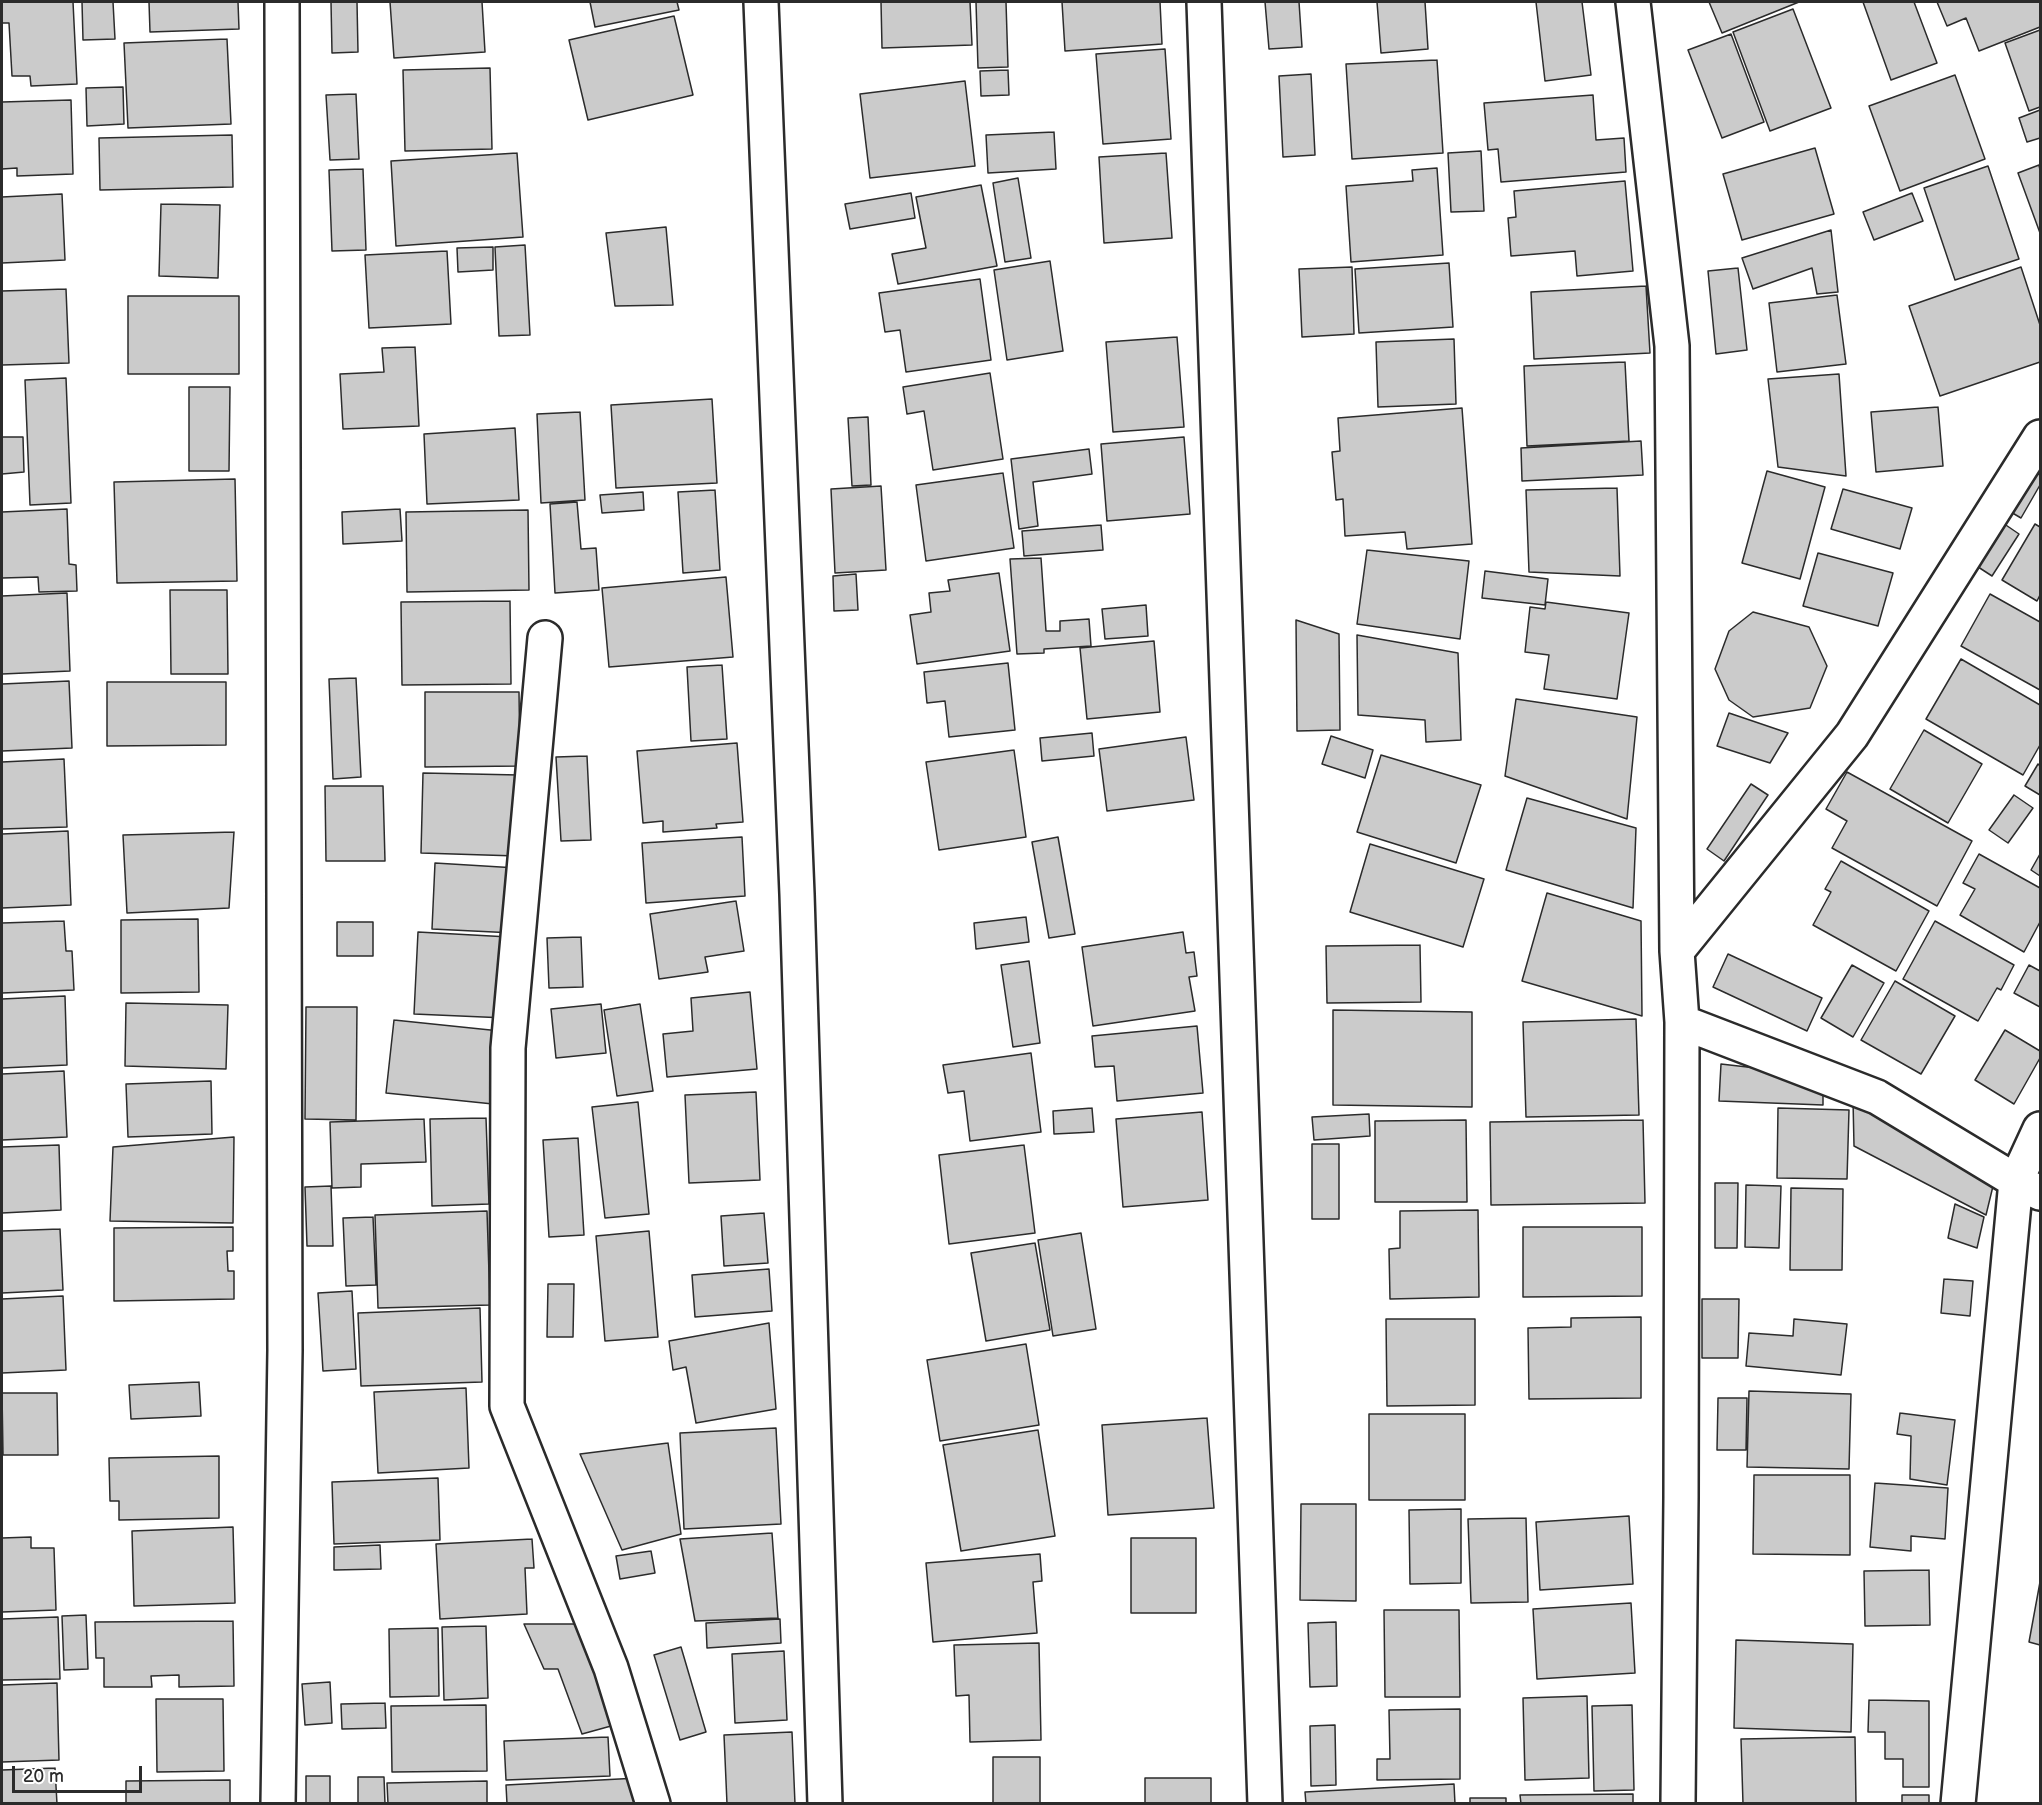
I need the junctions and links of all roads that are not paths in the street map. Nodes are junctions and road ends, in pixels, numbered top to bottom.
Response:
1 (282, 2) edge
2 (761, 2) edge
3 (1204, 2) edge
4 (1633, 2) edge
5 (2040, 437) edge
6 (545, 638) dead end
7 (1677, 951) junction
8 (1682, 1022) junction
9 (2040, 1129) edge
10 (2028, 1187) edge
11 (278, 1803) edge
12 (653, 1803) edge
13 (825, 1803) edge
14 (1265, 1803) edge
15 (1678, 1803) edge
16 (1958, 1803) edge

1 - 11 street
2 - 13 street
3 - 14 street
4 - 7 street
5 - 7 street
6 - 12 street
7 - 8 street
8 - 10 street
8 - 15 street
9 - 10 street
10 - 16 street

